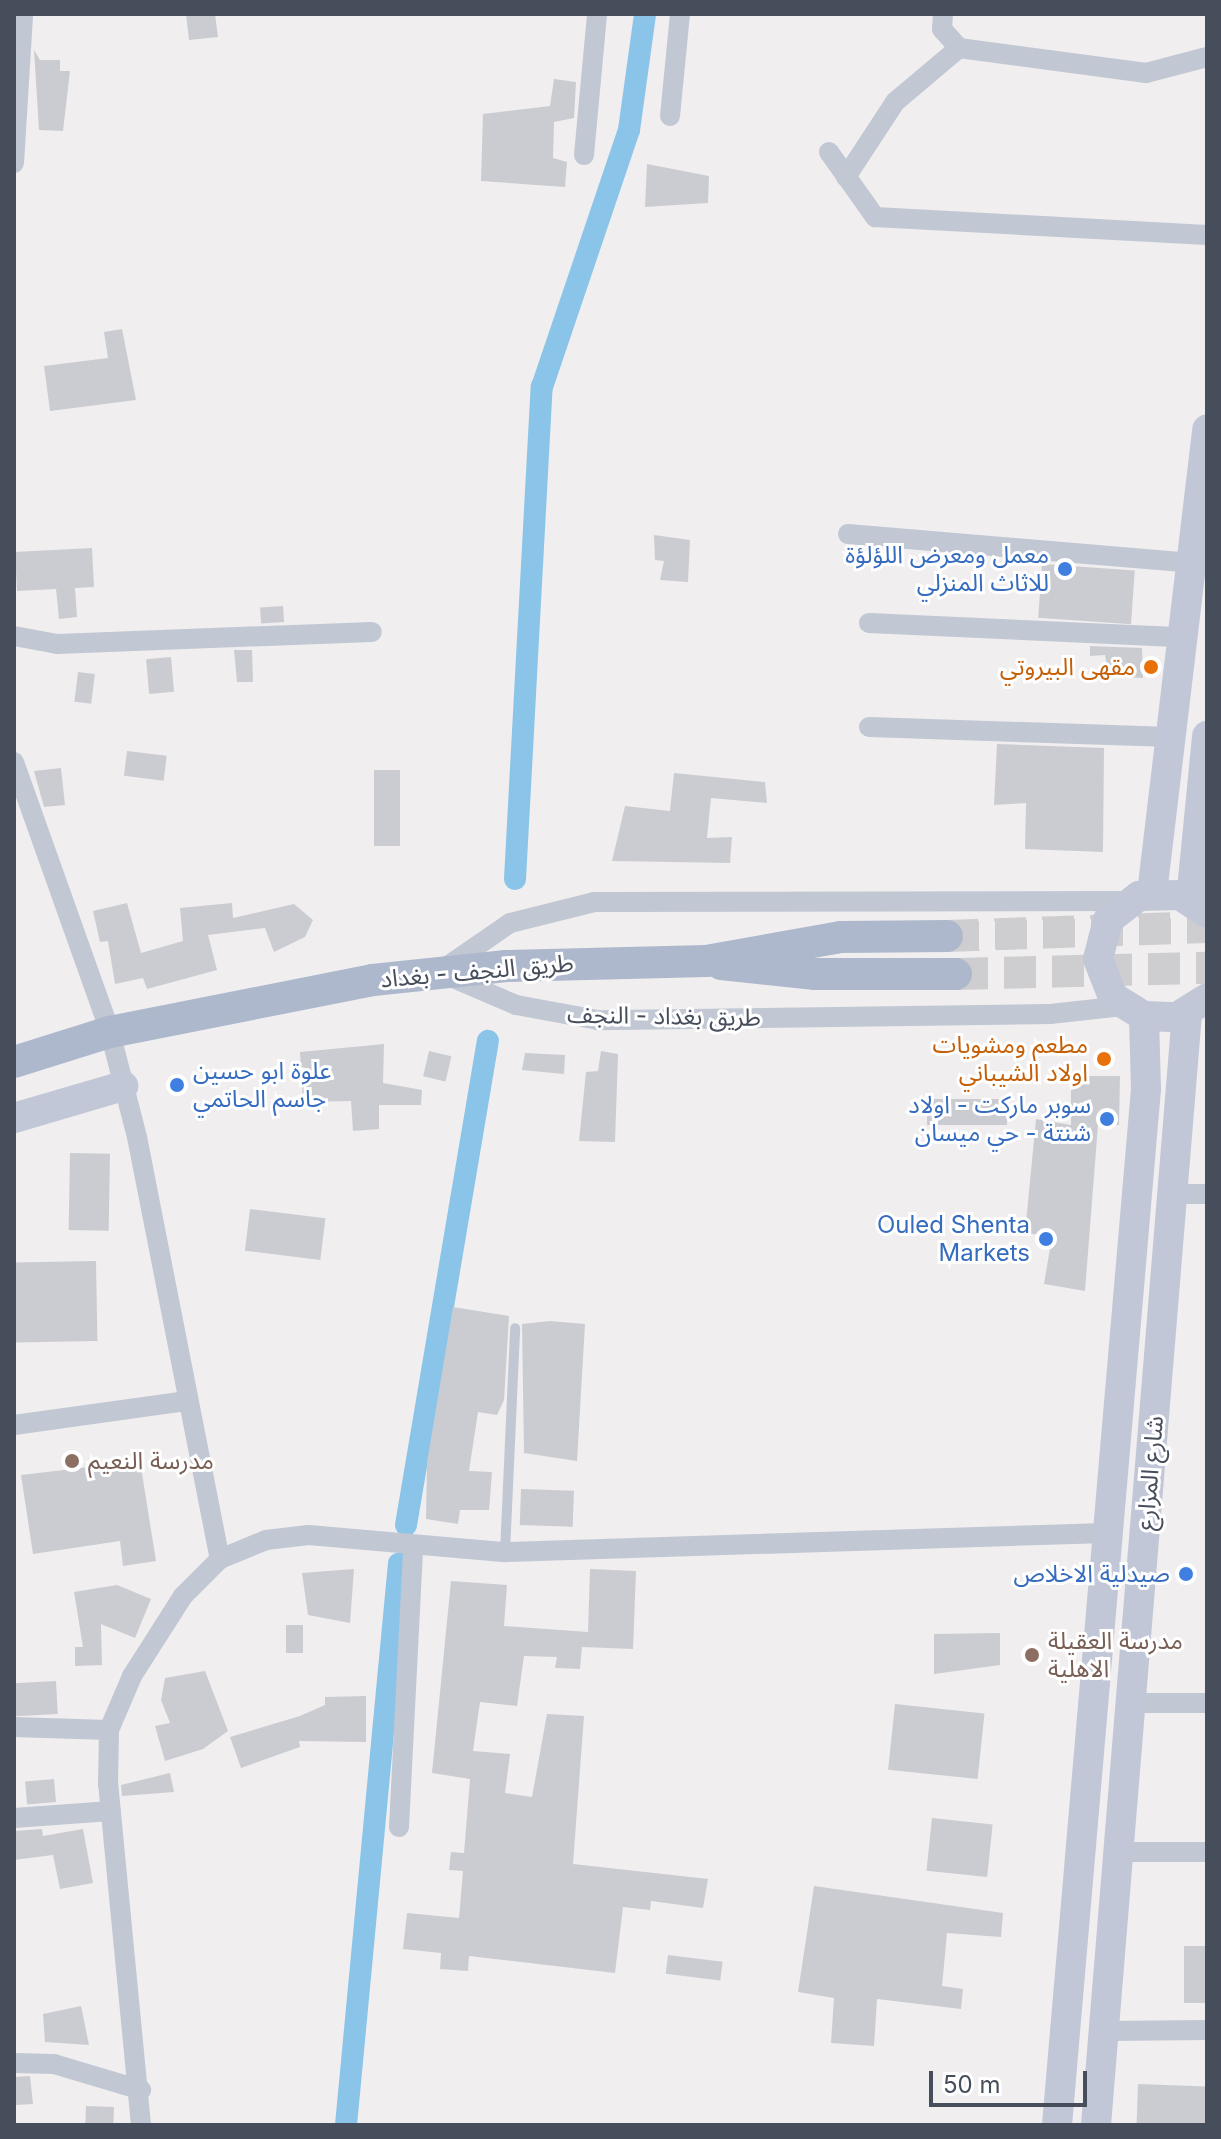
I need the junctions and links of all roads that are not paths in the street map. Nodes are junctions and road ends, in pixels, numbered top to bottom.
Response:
1 (23, 14) edge
2 (597, 14) edge
3 (680, 14) edge
4 (943, 14) edge
5 (17, 46) edge
6 (959, 48) junction
7 (1203, 66) edge
8 (670, 116) dead end
9 (829, 152) dead end
10 (584, 155) dead end
11 (14, 163) edge
12 (846, 177) junction
13 (1207, 235) edge
14 (1207, 429) edge
15 (848, 534) dead end
16 (1192, 563) junction
17 (869, 623) dead end
18 (372, 632) dead end
19 (14, 636) edge
20 (1182, 637) junction
21 (869, 727) dead end
22 (1207, 736) edge
23 (1171, 737) junction
24 (14, 762) edge
25 (1140, 897) junction
26 (1202, 906) edge
27 (947, 936) tunnel mouth
28 (706, 961) junction
29 (439, 972) junction
30 (956, 974) tunnel mouth
31 (1199, 1007) edge
32 (1134, 1011) junction
33 (110, 1032) junction
34 (14, 1062) edge
35 (123, 1086) junction
36 (14, 1118) edge
37 (1175, 1194) junction
38 (1207, 1194) edge
39 (515, 1328) dead end
40 (187, 1401) junction
41 (14, 1425) edge
42 (1107, 1533) junction
43 (413, 1547) junction
44 (505, 1552) junction
45 (220, 1559) junction
46 (1129, 1703) junction
47 (1207, 1703) edge
48 (14, 1727) edge
49 (109, 1730) junction
50 (111, 1811) junction
51 (14, 1818) edge
52 (399, 1827) dead end
53 (1118, 1852) junction
54 (1207, 1852) edge
55 (1075, 1921) junction
56 (1113, 1922) junction
57 (1069, 1984) junction
58 (1109, 1984) junction
59 (1207, 2030) edge
60 (1105, 2031) junction
61 (14, 2063) edge
62 (141, 2090) junction
63 (141, 2125) edge
64 (1057, 2125) edge
65 (1096, 2125) edge

1 - 5 street
2 - 10 street
3 - 8 street
4 - 6 street
5 - 11 street
6 - 7 street
6 - 12 street
9 - 12 street
12 - 13 street
14 - 16 street
15 - 16 street
16 - 20 street
17 - 20 street
18 - 19 street
20 - 23 street
21 - 23 street
22 - 26 street
23 - 25 street
24 - 33 street
25 - 26 street
25 - 29 street
25 - 32 street
27 - 28 main road, طريق النجف - بغداد
28 - 29 main road, طريق النجف - بغداد
28 - 30 main road, طريق بغداد - النجف
29 - 32 street, طريق بغداد - النجف
29 - 33 main road, طريق النجف - بغداد
31 - 32 street
31 - 37 street, شارع المزارع
32 - 42 street, شارع المزارع
33 - 34 main road, طريق النجف - بغداد
33 - 35 street
35 - 36 street
35 - 40 street
37 - 38 street
37 - 46 street, شارع المزارع
39 - 44 lane
40 - 41 street
40 - 45 street
42 - 44 street
42 - 55 street, شارع المزارع
43 - 44 street
43 - 45 street
43 - 52 street
45 - 49 street
46 - 47 street
46 - 53 street, شارع المزارع
48 - 49 street
49 - 50 street
50 - 51 street
50 - 62 street
53 - 54 street
53 - 56 street, شارع المزارع
55 - 56 street
55 - 57 street, شارع المزارع
56 - 58 street, شارع المزارع
57 - 58 street
57 - 64 street, شارع المزارع
58 - 60 street, شارع المزارع
59 - 60 street
60 - 65 street, شارع المزارع
61 - 62 street
62 - 63 street

